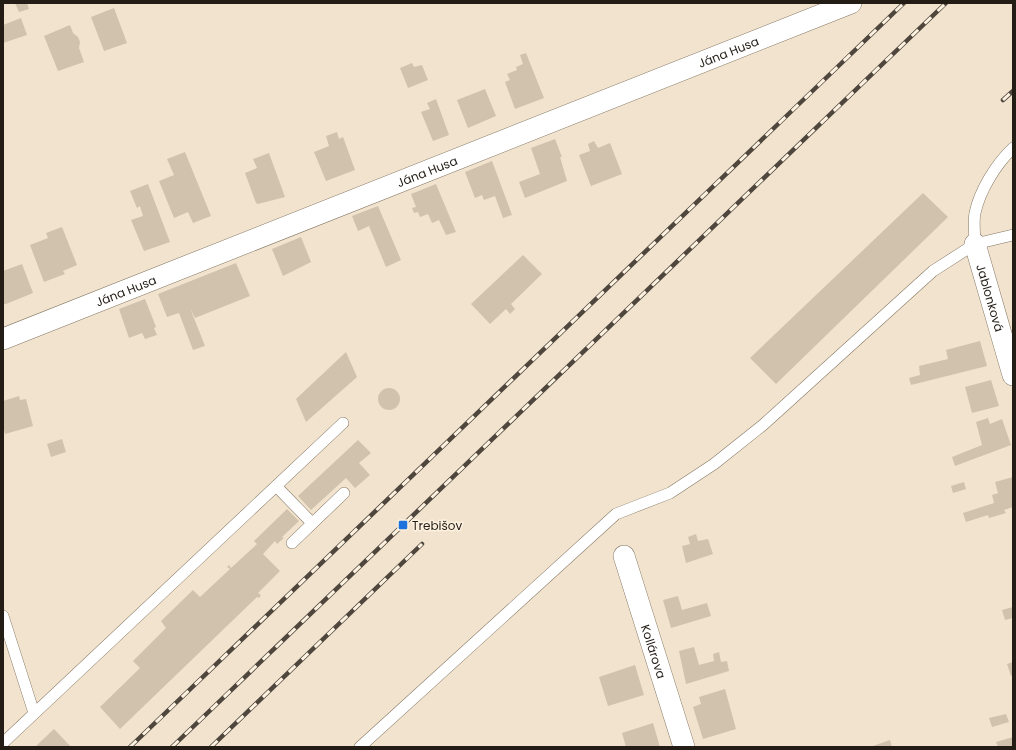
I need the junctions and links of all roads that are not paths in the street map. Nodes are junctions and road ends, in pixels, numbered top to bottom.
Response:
1 (851, 3) edge
2 (1013, 148) edge
3 (1013, 234) edge
4 (975, 244) junction
5 (3, 339) edge
6 (1013, 375) edge
7 (343, 423) dead end
8 (276, 486) junction
9 (344, 493) dead end
10 (312, 523) junction
11 (292, 543) dead end
12 (624, 556) dead end
13 (3, 616) edge
14 (34, 713) junction
15 (3, 743) edge
16 (360, 747) edge
17 (684, 747) edge

1 - 5 street, Jána Husa
2 - 4 lane
3 - 4 lane
4 - 6 street, Jablonková
4 - 16 lane
7 - 8 lane
8 - 10 lane
8 - 14 lane
9 - 10 lane
10 - 11 lane
12 - 17 street, Kollárova
13 - 14 lane
14 - 15 lane

